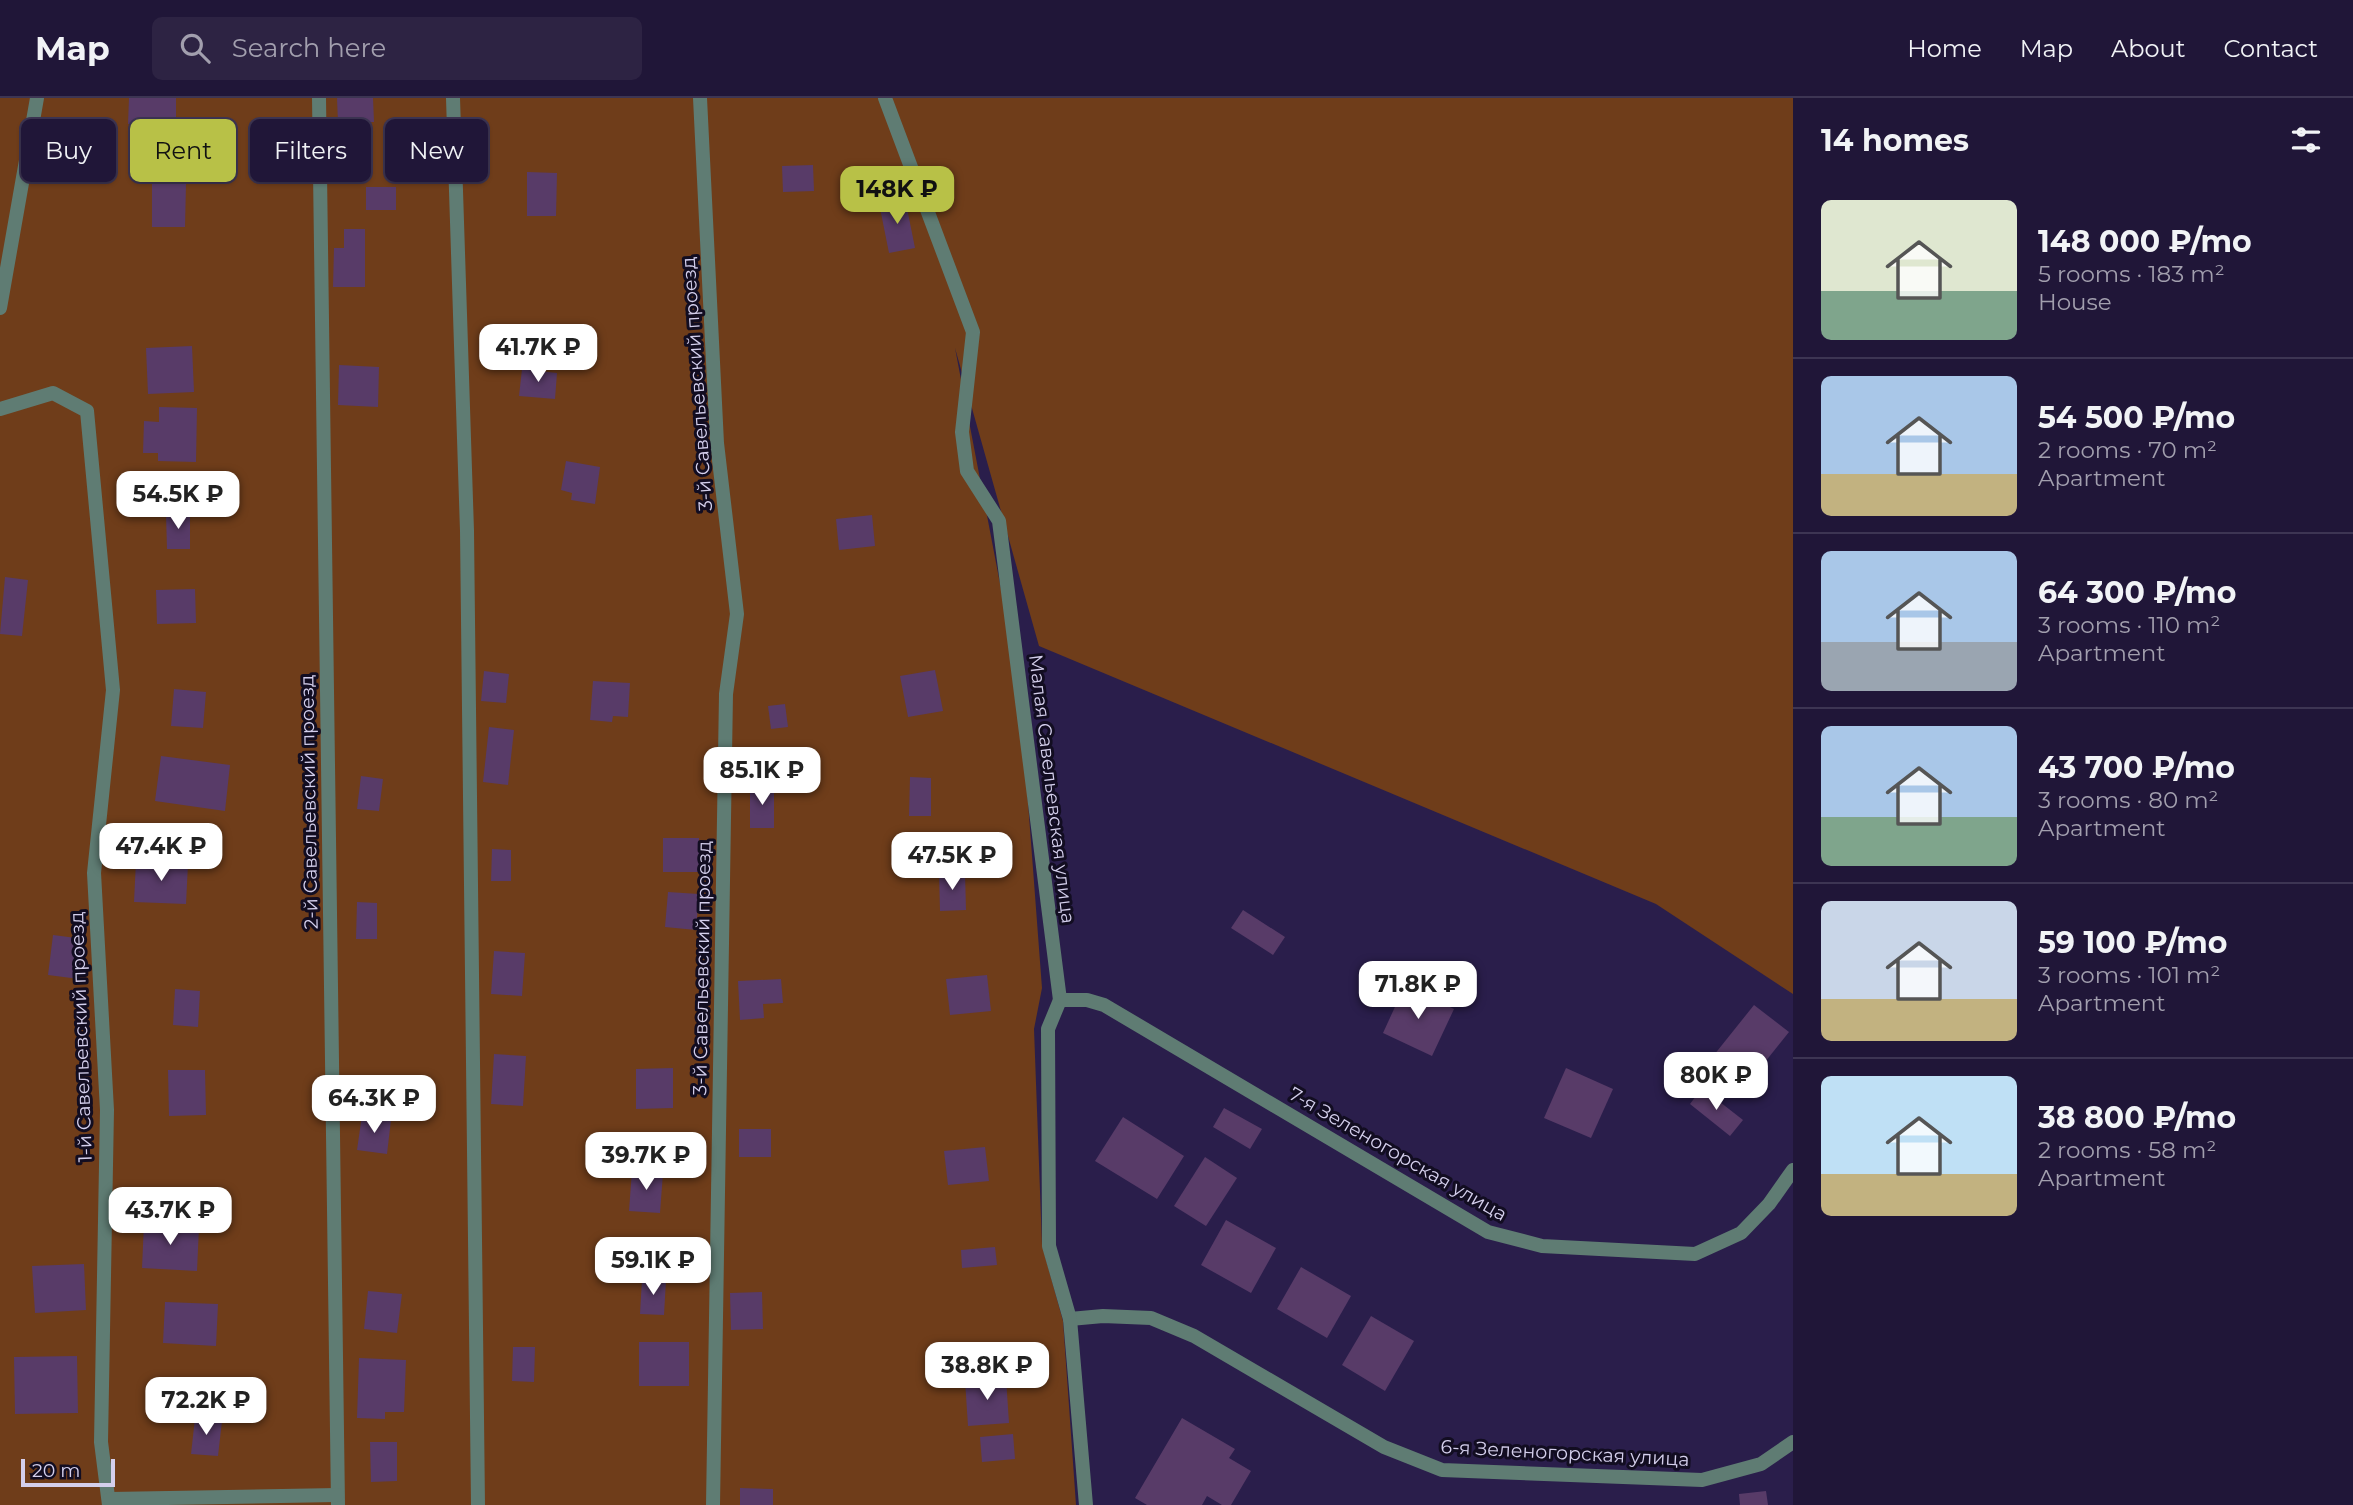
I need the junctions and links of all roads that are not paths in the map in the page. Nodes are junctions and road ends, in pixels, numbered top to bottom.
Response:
1 (37, 98) edge
2 (318, 98) edge
3 (453, 98) edge
4 (700, 98) edge
5 (885, 98) edge
6 (0, 308) edge
7 (0, 409) edge
8 (1060, 1000) junction
9 (1793, 1170) edge
10 (1070, 1319) junction
11 (1793, 1441) edge
12 (338, 1500) edge
13 (109, 1502) edge
14 (478, 1505) edge
15 (713, 1505) edge
16 (1086, 1505) edge

1 - 6 street
2 - 12 street, 2-й Савельевский проезд
3 - 14 street
4 - 15 street, 3-й Савельевский проезд
5 - 8 street, Малая Савельевская улица
7 - 13 street, 1-й Савельевский проезд
8 - 9 street, 7-я Зеленогорская улица
8 - 10 street, Малая Савельевская улица
10 - 11 street, 6-я Зеленогорская улица
10 - 16 street, Малая Савельевская улица
12 - 13 street

